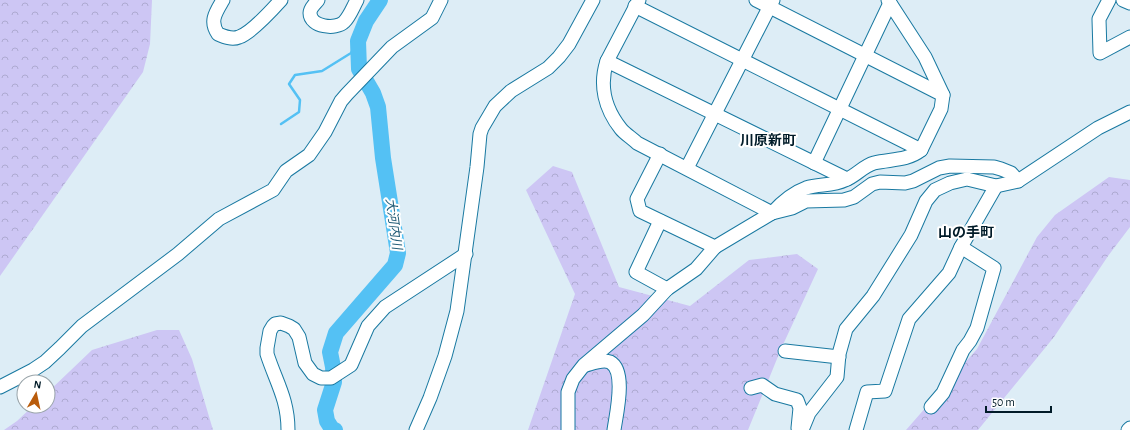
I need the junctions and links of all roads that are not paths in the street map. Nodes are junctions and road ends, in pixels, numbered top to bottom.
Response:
1 (223, 0) edge
2 (281, 0) edge
3 (318, 0) edge
4 (357, 0) edge
5 (441, 0) edge
6 (593, 0) edge
7 (756, 0) edge
8 (1109, 0) edge
9 (1123, 0) edge
10 (889, 2) edge
11 (637, 3) edge
12 (771, 3) edge
13 (1130, 3) edge
14 (1130, 37) edge
15 (865, 56) junction
16 (742, 60) junction
17 (607, 61) junction
18 (943, 95) junction
19 (840, 109) junction
20 (1130, 112) edge
21 (715, 114) junction
22 (921, 150) junction
23 (660, 154) junction
24 (814, 163) junction
25 (687, 168) junction
26 (847, 179) junction
27 (1018, 181) junction
28 (996, 186) junction
29 (772, 213) junction
30 (660, 221) junction
31 (715, 247) junction
32 (961, 248) junction
33 (466, 254) junction
34 (667, 288) junction
35 (785, 351) dead end
36 (839, 357) junction
37 (584, 365) junction
38 (0, 387) edge
39 (751, 388) dead end
40 (931, 407) dead end
41 (288, 430) edge
42 (416, 430) edge
43 (568, 430) edge
44 (614, 430) edge
45 (798, 430) edge
46 (802, 430) edge
47 (856, 430) edge

1 - 2 street
3 - 4 street
5 - 38 street
6 - 33 street
7 - 12 street
8 - 14 street
9 - 13 street
10 - 15 street
10 - 18 street
11 - 16 street
11 - 17 street
12 - 15 street
12 - 16 street
15 - 18 street
15 - 19 street
16 - 19 street
16 - 21 street
17 - 21 street
17 - 23 street
18 - 22 street
19 - 22 street
19 - 24 street
20 - 27 street
21 - 24 street
21 - 25 street
22 - 26 street
23 - 25 street
23 - 30 street
24 - 26 street
25 - 29 street
26 - 29 street
27 - 28 street
27 - 29 street
28 - 32 street
28 - 36 street
29 - 31 street
30 - 31 street
30 - 34 street
31 - 34 street
32 - 40 street
32 - 47 street
33 - 41 street
33 - 42 street
34 - 37 street
35 - 36 street
36 - 46 street
37 - 43 street
37 - 44 street
39 - 45 street

